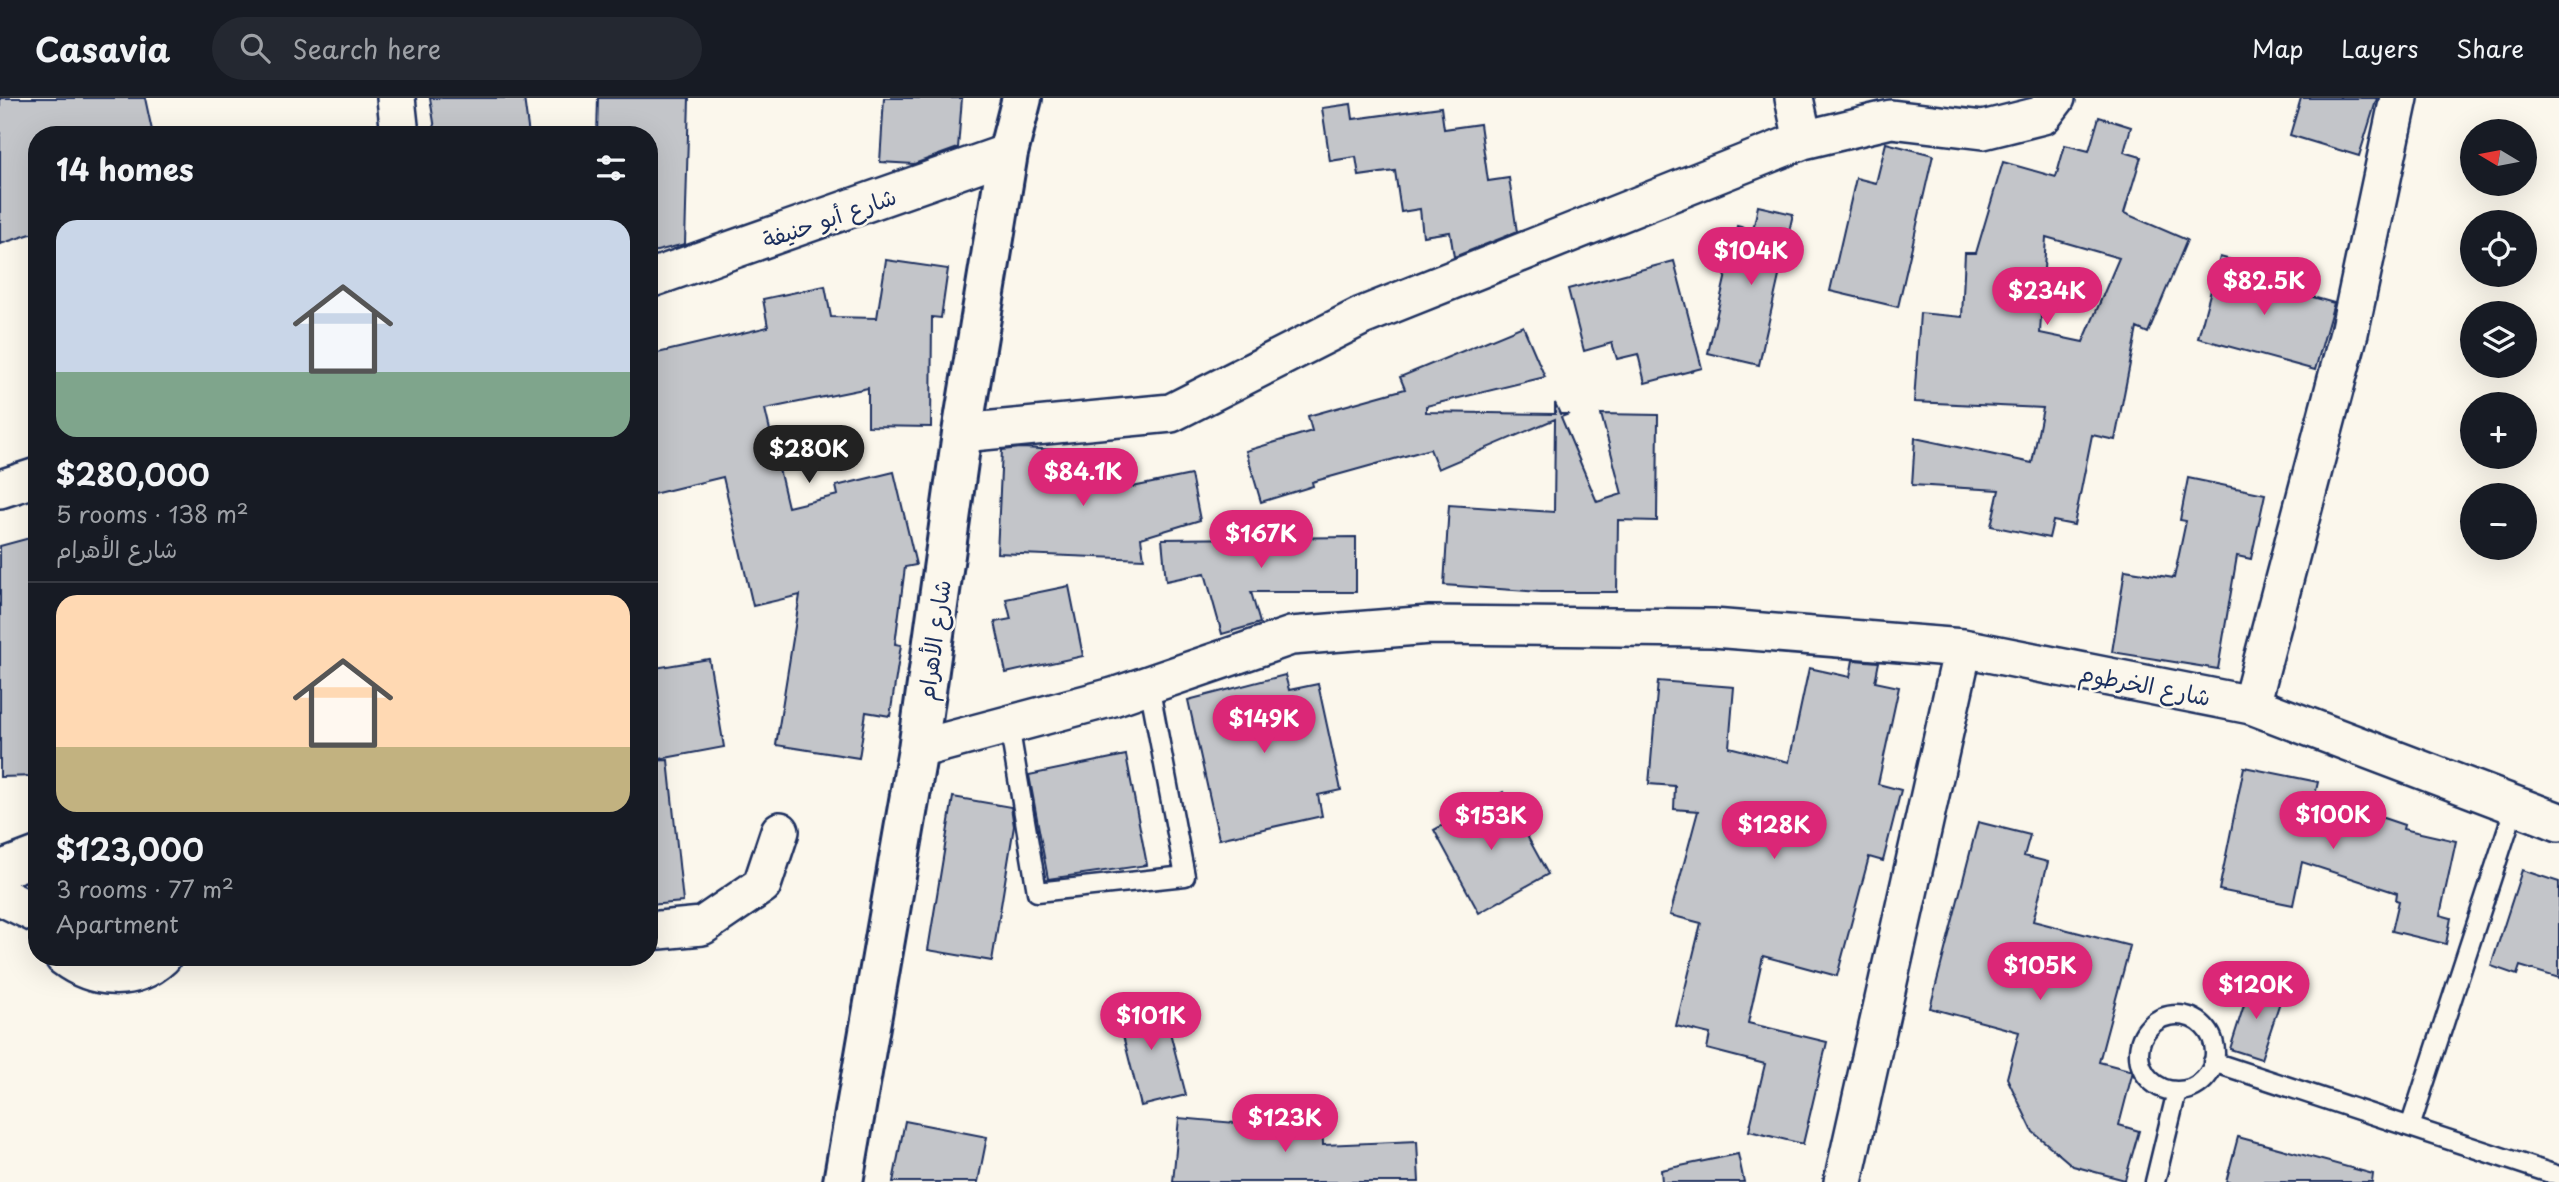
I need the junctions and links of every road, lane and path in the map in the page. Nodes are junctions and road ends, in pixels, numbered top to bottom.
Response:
1 (396, 98) edge
2 (1022, 98) edge
3 (1794, 98) edge
4 (2056, 98) edge
5 (2399, 98) edge
6 (399, 126) edge
7 (1803, 140) junction
8 (1008, 153) junction
9 (658, 276) edge
10 (962, 433) junction
11 (28, 480) edge
12 (0, 489) edge
13 (1963, 648) junction
14 (1149, 685) junction
15 (2251, 705) junction
16 (1009, 725) junction
17 (918, 749) junction
18 (2515, 806) junction
19 (2559, 822) edge
20 (780, 831) dead end
21 (28, 859) edge
22 (0, 870) edge
23 (0, 896) edge
24 (28, 910) edge
25 (658, 930) edge
26 (78, 966) edge
27 (148, 966) edge
28 (2213, 1062) junction
29 (2177, 1091) junction
30 (2410, 1127) junction
31 (2559, 1176) edge
32 (843, 1182) edge
33 (1843, 1182) edge
34 (2155, 1182) edge

1 - 6 street
2 - 8 street, شارع الأهرام
3 - 7 street
4 - 7 street
5 - 15 street
7 - 10 street
8 - 9 street, شارع أبو حنيفة
8 - 10 street, شارع الأهرام
10 - 17 street, شارع الأهرام
11 - 12 street
13 - 14 street, شارع الخرطوم
13 - 15 street, شارع الخرطوم
13 - 33 street
14 - 16 street, شارع الخرطوم
14 - 16 lane
15 - 18 street, شارع الخرطوم
16 - 17 street, شارع الخرطوم
17 - 32 street, شارع الأهرام
18 - 19 street, شارع الخرطوم
18 - 30 lane
20 - 25 street
21 - 22 street
23 - 24 street
26 - 27 street
28 - 29 lane
28 - 29 lane
28 - 30 lane
29 - 34 lane
30 - 31 lane

